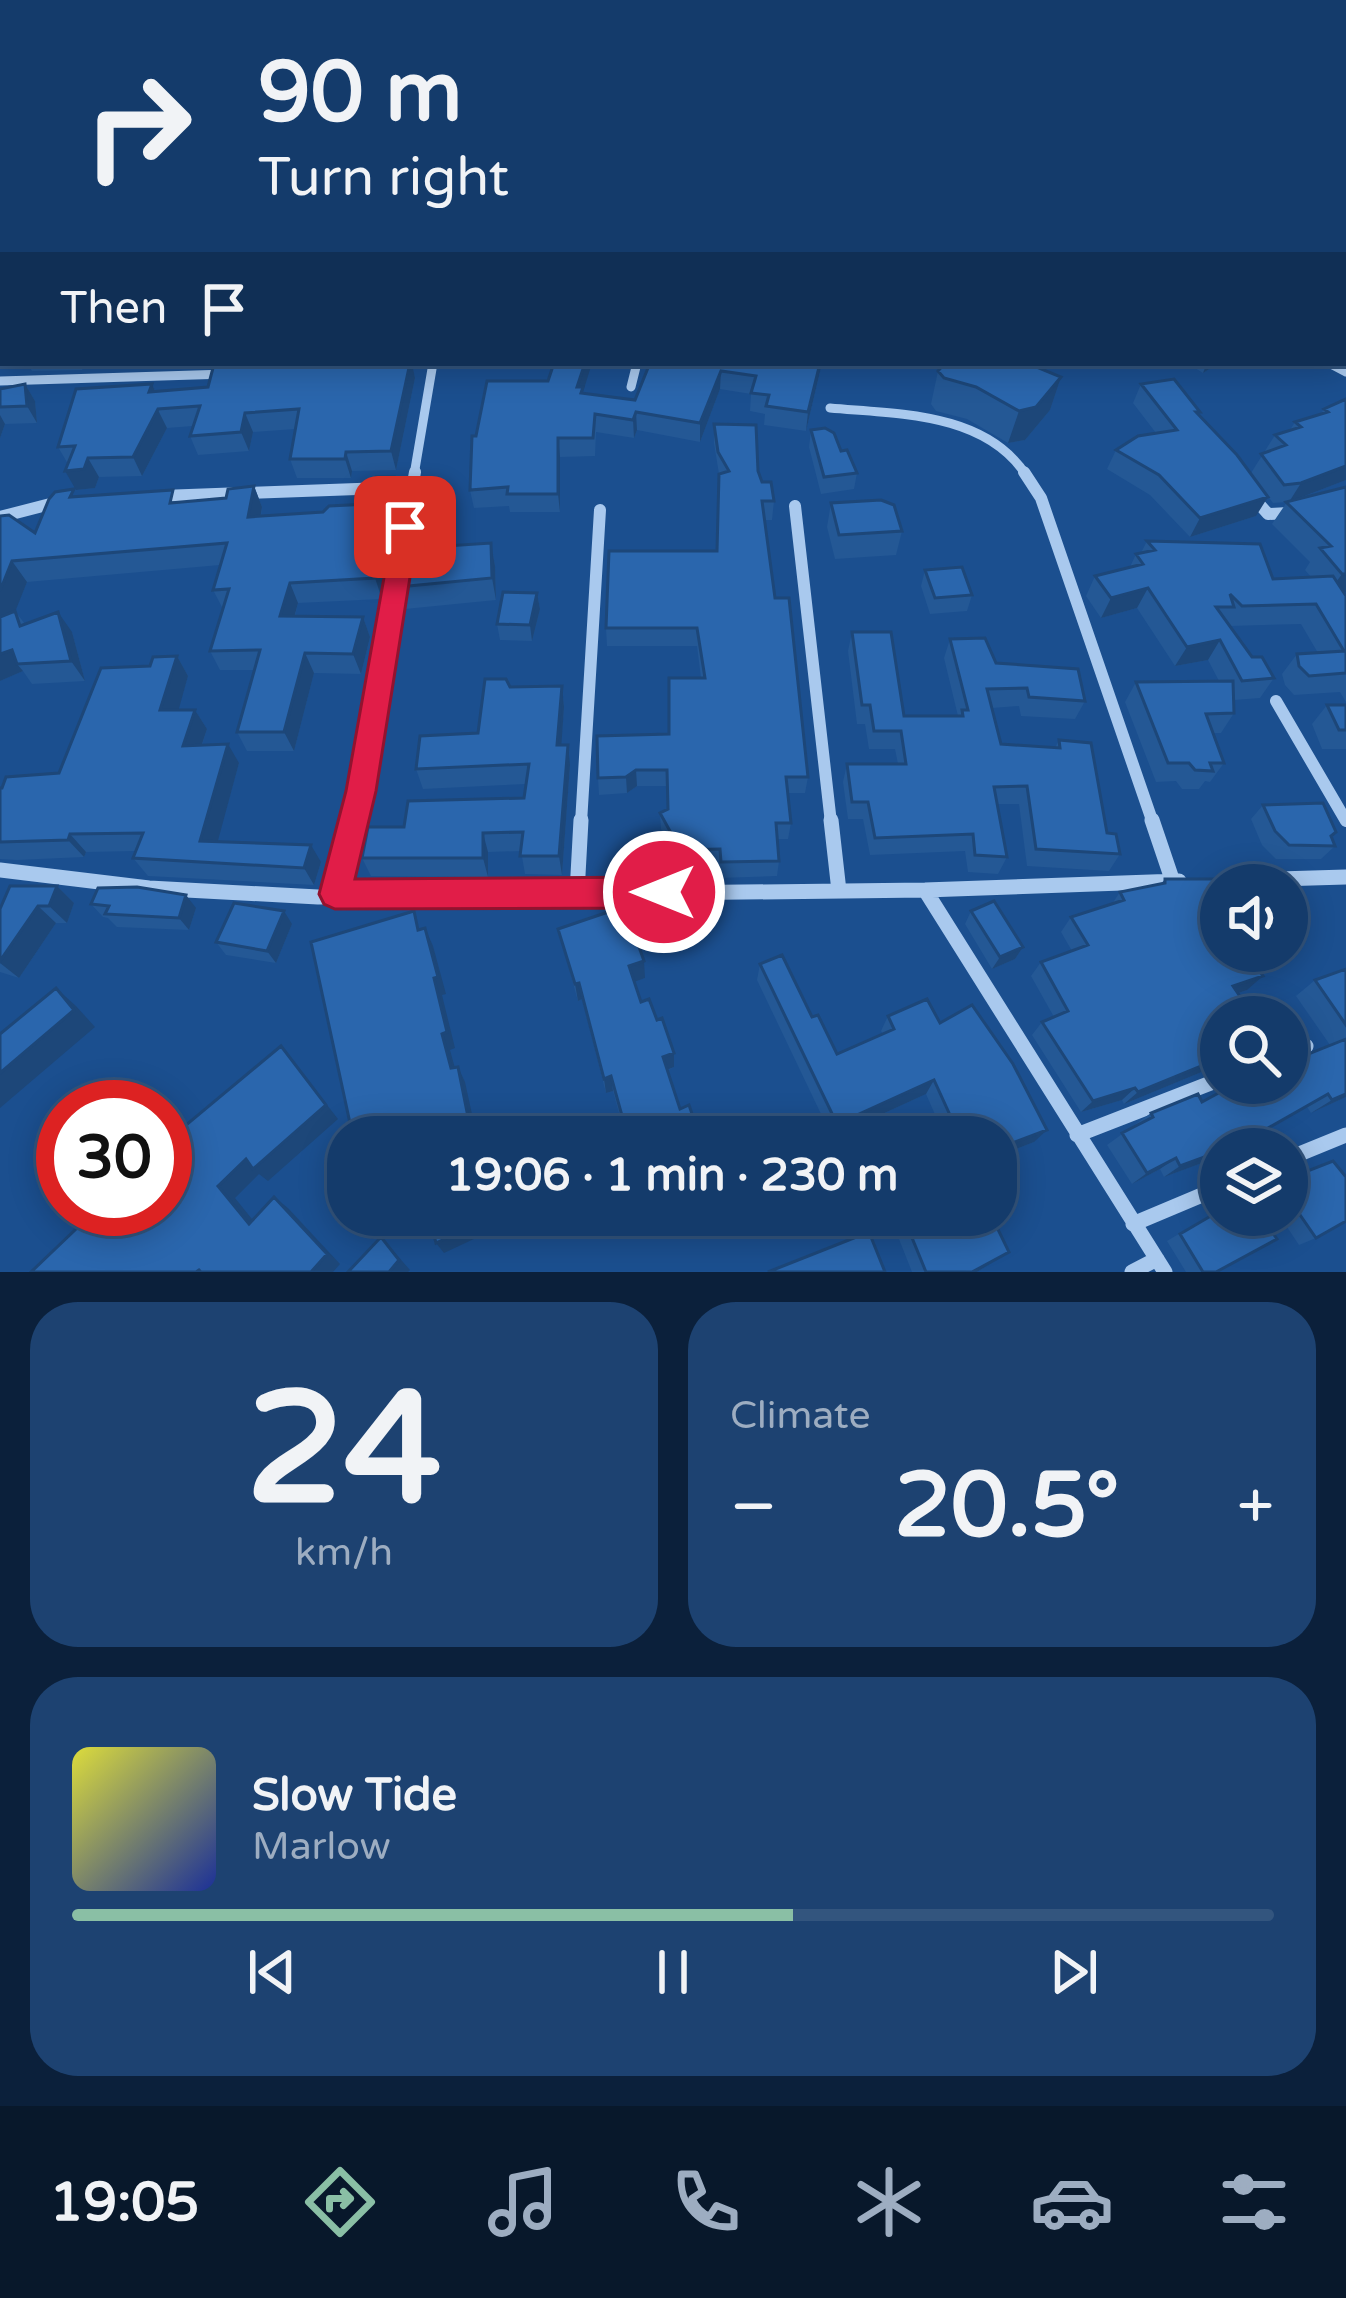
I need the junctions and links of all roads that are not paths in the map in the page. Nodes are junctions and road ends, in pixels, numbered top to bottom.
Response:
1 (427, 366) edge
2 (433, 366) edge
3 (636, 366) edge
4 (410, 369) edge
5 (250, 374) edge
6 (0, 381) edge
7 (631, 387) dead end
8 (830, 408) dead end
9 (1241, 479) edge
10 (412, 487) junction
11 (143, 496) edge
12 (68, 501) edge
13 (1310, 505) edge
14 (795, 506) dead end
15 (600, 510) dead end
16 (0, 517) edge
17 (1276, 701) dead end
18 (1346, 821) edge
19 (0, 871) edge
20 (1346, 877) edge
21 (1308, 878) edge
22 (1195, 881) edge
23 (1173, 882) junction
24 (925, 890) junction
25 (839, 891) junction
26 (577, 893) junction
27 (335, 894) junction
28 (1200, 1086) edge
29 (1077, 1135) junction
30 (1346, 1135) edge
31 (1308, 1150) edge
32 (1200, 1196) edge
33 (1133, 1224) junction
34 (1161, 1265) edge
35 (1132, 1272) edge

1 - 4 street
2 - 10 street
3 - 7 street
5 - 6 street
8 - 23 street
9 - 13 street
10 - 11 street
10 - 27 street
12 - 16 street
14 - 25 street
15 - 26 street
17 - 18 street
19 - 27 street
20 - 21 street
22 - 23 street
23 - 24 street
24 - 25 street
24 - 29 street
25 - 26 street
26 - 27 street
28 - 29 street
29 - 33 street
30 - 31 street
32 - 33 street
33 - 34 street
34 - 35 street

